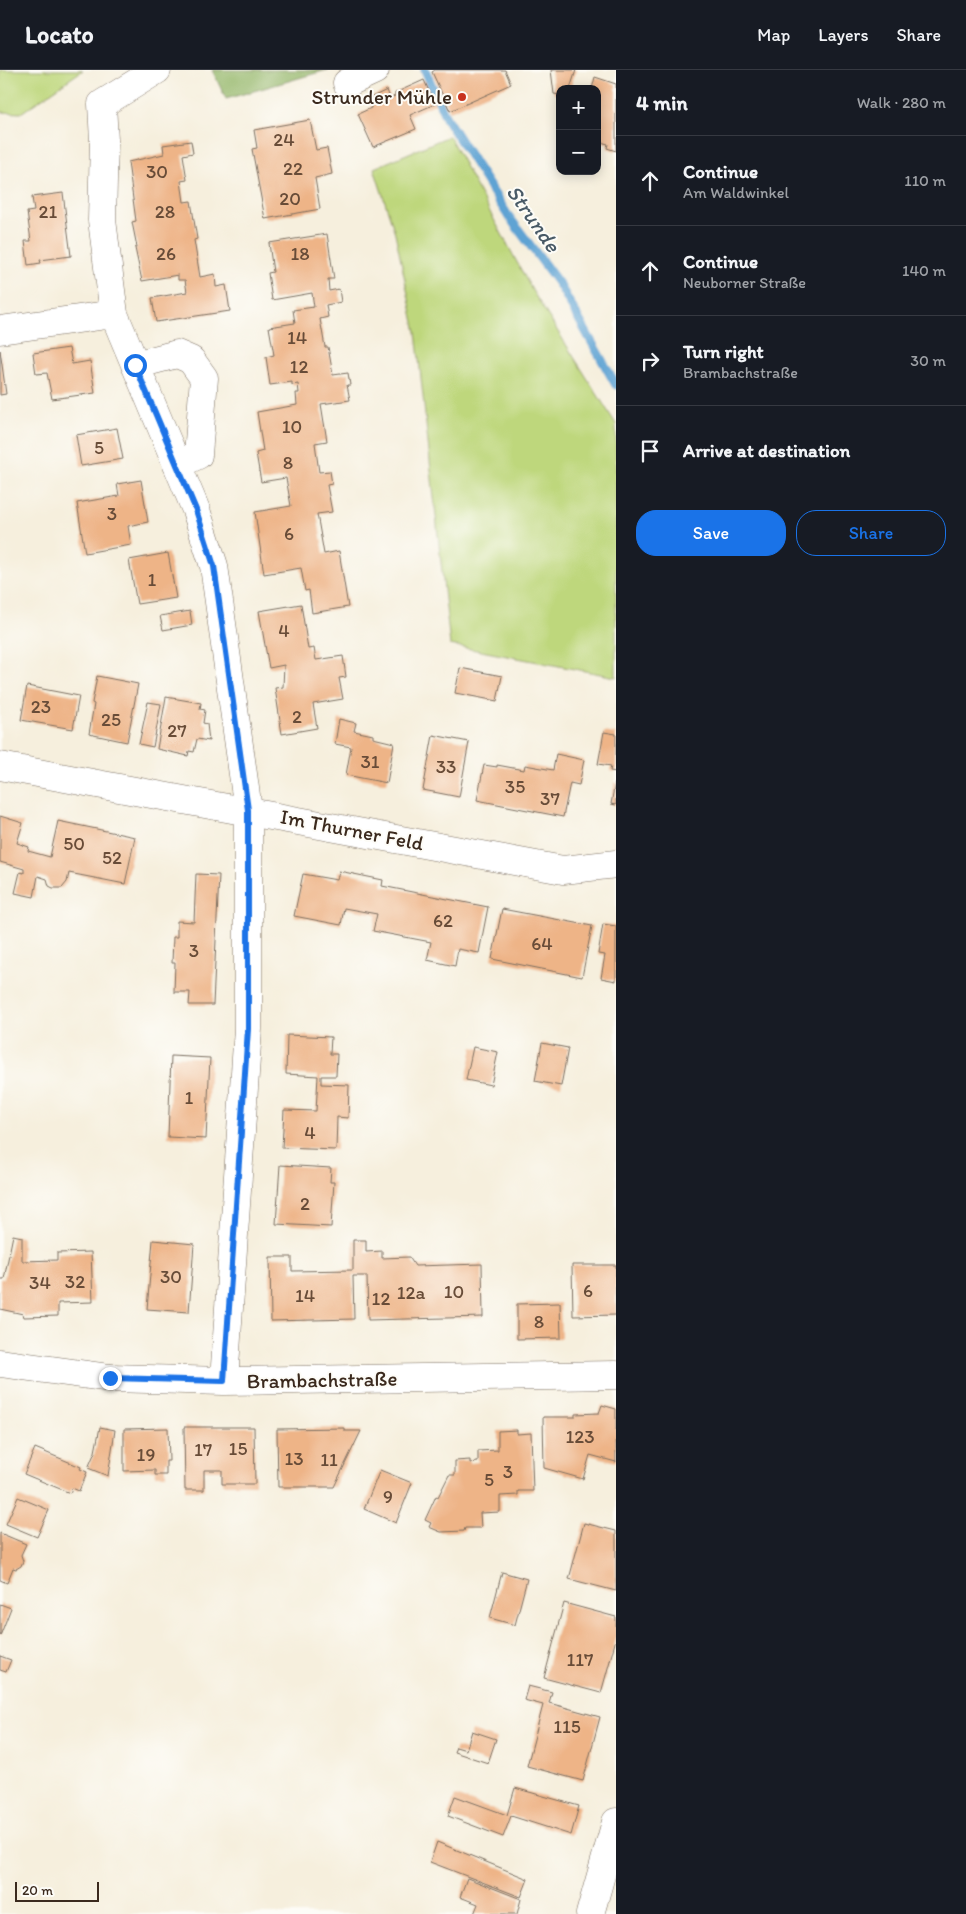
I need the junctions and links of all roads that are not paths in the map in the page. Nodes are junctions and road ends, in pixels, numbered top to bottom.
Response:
1 (157, 70) edge
2 (375, 70) edge
3 (347, 82) dead end
4 (114, 314) junction
5 (0, 330) edge
6 (135, 365) junction
7 (177, 465) junction
8 (0, 766) edge
9 (248, 810) junction
10 (616, 864) edge
11 (2, 1370) edge
12 (616, 1375) edge
13 (224, 1381) junction
14 (616, 1822) edge
15 (590, 1914) edge

1 - 4 street
2 - 3 street
4 - 5 street
4 - 6 street
6 - 7 street
6 - 7 street
7 - 9 street
8 - 9 street, Im Thurner Feld
9 - 10 street, Im Thurner Feld
9 - 13 street
11 - 13 street, Brambachstraße
12 - 13 street, Brambachstraße
14 - 15 street

